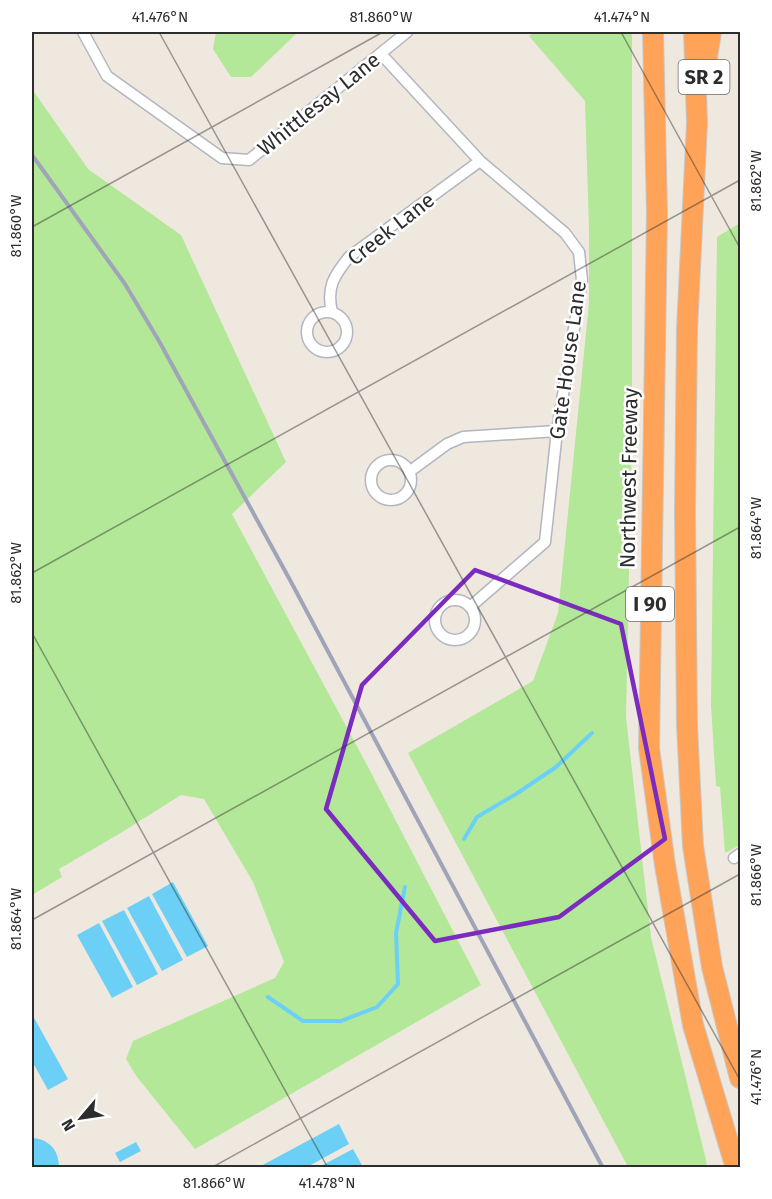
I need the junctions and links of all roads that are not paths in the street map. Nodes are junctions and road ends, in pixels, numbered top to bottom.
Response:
1 (83, 32) edge
2 (407, 32) edge
3 (653, 32) edge
4 (694, 32) edge
5 (711, 32) edge
6 (381, 54) junction
7 (697, 123) junction
8 (480, 161) junction
9 (332, 312) dead end
10 (557, 431) junction
11 (410, 472) dead end
12 (470, 607) dead end
13 (741, 1078) edge
14 (736, 1167) edge

1 - 6 street, Whittlesay Lane
2 - 6 street, Whittlesay Lane
3 - 14 highway, Northwest Freeway / I 90
4 - 7 highway, I 90
5 - 7 highway, SR 2
6 - 8 street, Gate House Lane
7 - 13 highway, I 90
8 - 9 street, Creek Lane
8 - 10 street, Gate House Lane
10 - 11 street
10 - 12 street, Gate House Lane

